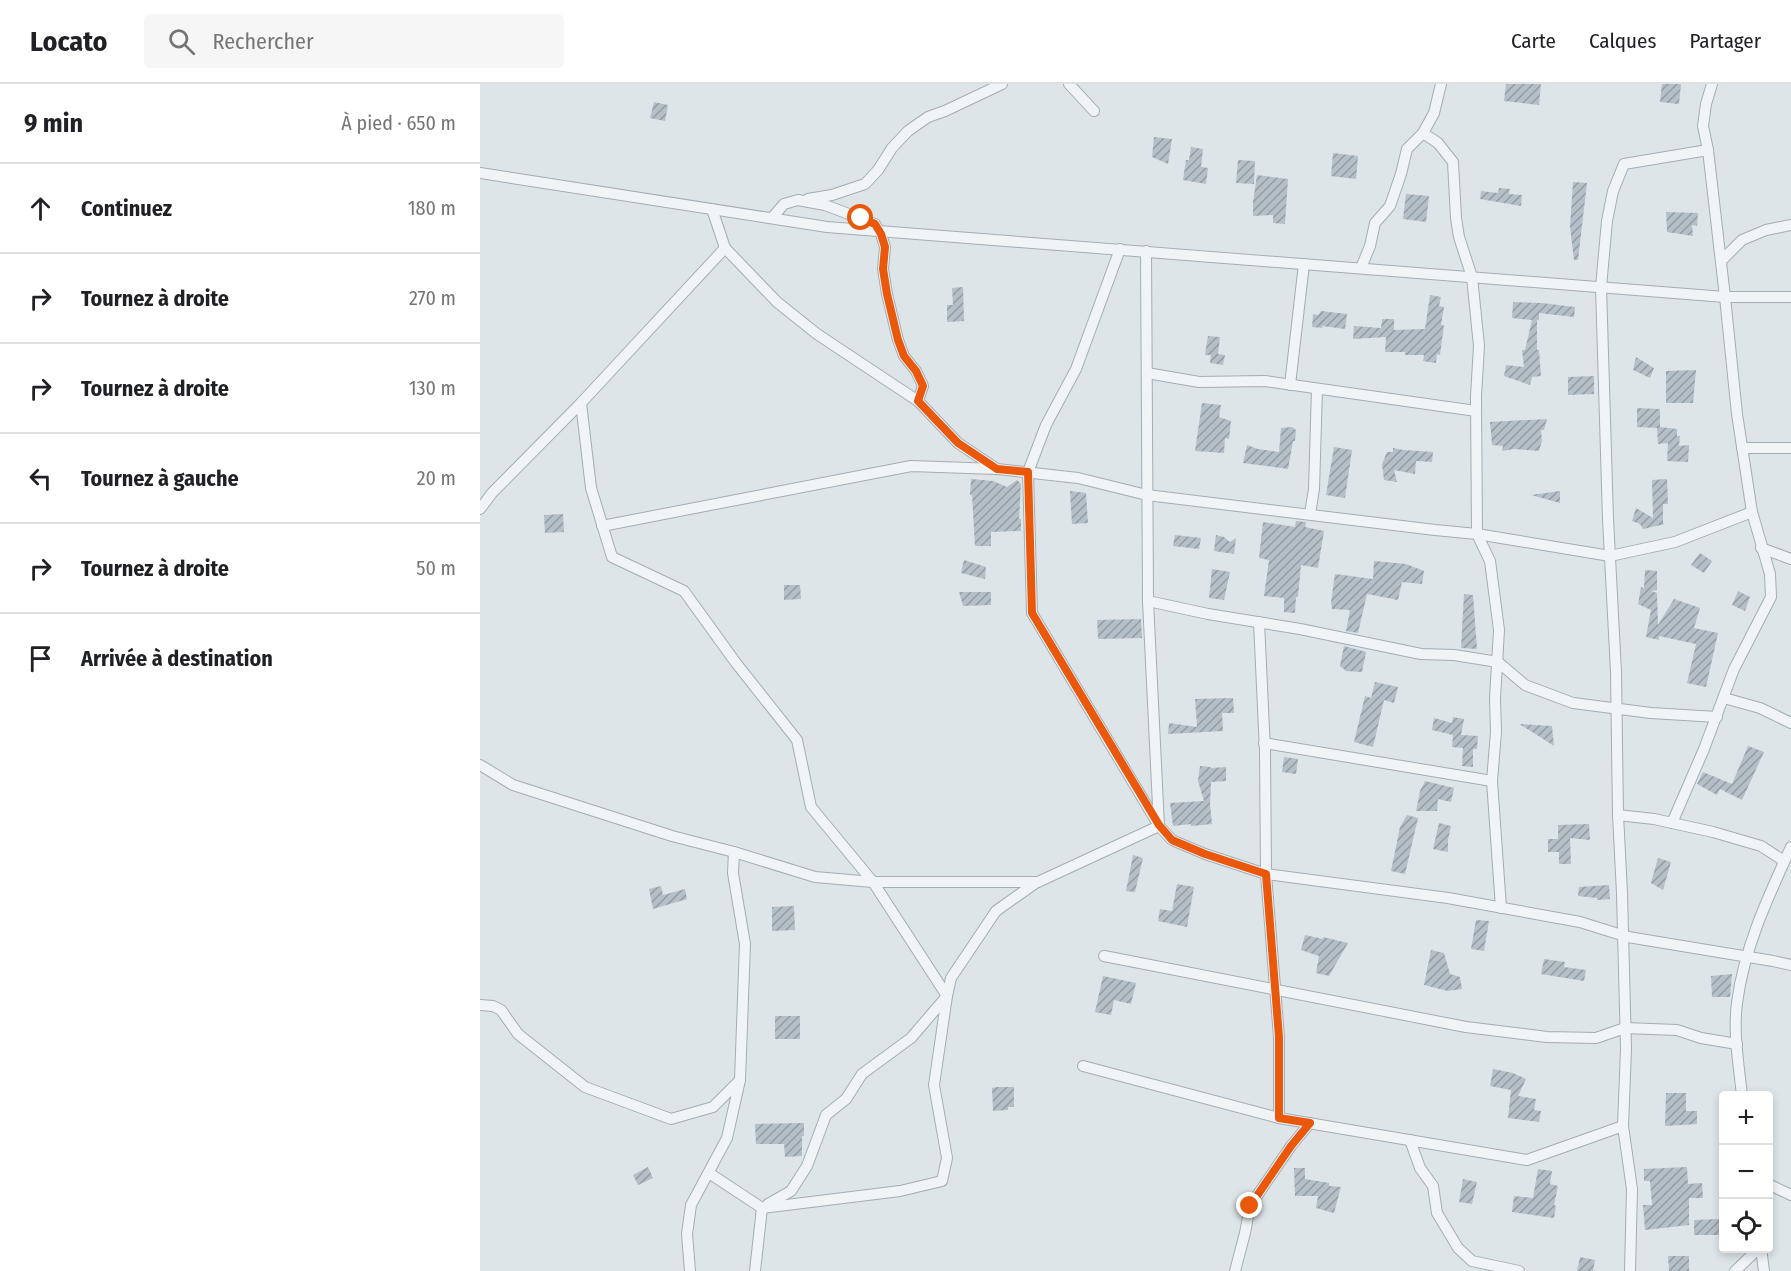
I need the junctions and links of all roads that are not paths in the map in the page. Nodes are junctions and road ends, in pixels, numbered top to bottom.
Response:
1 (1002, 84) edge
2 (1069, 84) edge
3 (1441, 84) edge
4 (1712, 84) edge
5 (1094, 111) dead end
6 (1423, 133) junction
7 (1708, 150) junction
8 (480, 173) edge
9 (798, 200) junction
10 (712, 209) junction
11 (772, 218) junction
12 (1791, 225) edge
13 (879, 230) junction
14 (725, 248) junction
15 (1120, 249) junction
16 (1146, 251) junction
17 (1721, 261) junction
18 (1304, 264) junction
19 (1361, 268) junction
20 (1472, 277) junction
21 (1601, 287) junction
22 (1725, 297) junction
23 (1791, 297) edge
24 (1147, 373) junction
25 (1290, 385) junction
26 (1317, 389) junction
27 (918, 401) junction
28 (581, 403) junction
29 (1476, 411) junction
30 (1742, 448) junction
31 (1791, 448) edge
32 (997, 469) junction
33 (1028, 472) junction
34 (1148, 495) junction
35 (480, 509) edge
36 (1752, 512) junction
37 (1310, 514) junction
38 (602, 526) junction
39 (1477, 534) junction
40 (1761, 548) junction
41 (1610, 556) junction
42 (1791, 559) edge
43 (1148, 601) junction
44 (1259, 622) junction
45 (1498, 662) junction
46 (1724, 698) junction
47 (1617, 709) junction
48 (1717, 717) junction
49 (1791, 723) edge
50 (1264, 742) junction
51 (480, 765) edge
52 (1492, 781) junction
53 (1618, 815) junction
54 (1672, 823) junction
55 (1159, 825) junction
56 (1791, 847) edge
57 (734, 852) junction
58 (1784, 861) junction
59 (1266, 874) junction
60 (873, 882) junction
61 (1038, 882) junction
62 (1501, 908) junction
63 (1622, 936) junction
64 (1104, 956) dead end
65 (1745, 956) junction
66 (1791, 965) edge
67 (1275, 990) junction
68 (946, 996) junction
69 (480, 1005) edge
70 (1625, 1028) junction
71 (1737, 1044) junction
72 (1083, 1066) dead end
73 (740, 1080) junction
74 (1742, 1091) edge
75 (1279, 1118) junction
76 (1310, 1123) junction
77 (1623, 1126) junction
78 (1410, 1140) junction
79 (709, 1173) junction
80 (1773, 1186) edge
81 (1791, 1195) edge
82 (762, 1208) junction
83 (1755, 1253) edge
84 (1761, 1253) edge
85 (690, 1271) edge
86 (755, 1271) edge
87 (1235, 1271) edge
88 (1519, 1271) edge
89 (1630, 1271) edge
90 (1735, 1271) edge
91 (1764, 1271) edge

1 - 9 street
2 - 5 street
3 - 6 street
4 - 7 street
6 - 19 street
6 - 20 street
7 - 17 street
7 - 21 street
8 - 10 street
9 - 11 street
9 - 13 street
10 - 11 street
10 - 14 street
11 - 13 street
12 - 17 street
13 - 15 street
13 - 27 street
14 - 27 street
14 - 28 street
15 - 16 street
15 - 33 street
16 - 18 street
16 - 24 street
17 - 22 street
18 - 19 street
18 - 25 street
19 - 20 street
20 - 21 street
20 - 29 street
21 - 22 street
21 - 41 street
22 - 23 street
22 - 30 street
24 - 25 street
24 - 34 street
25 - 26 street
26 - 29 street
26 - 37 street
27 - 32 street
28 - 35 street
28 - 38 street
29 - 39 street
30 - 31 street
30 - 36 street
32 - 33 street
32 - 38 street
33 - 34 street
33 - 55 street
34 - 37 street
34 - 43 street
36 - 40 street
36 - 41 street
37 - 39 street
38 - 60 street
39 - 41 street
39 - 45 street
40 - 42 street
40 - 46 street
41 - 47 street
43 - 44 street
43 - 55 street
44 - 45 street
44 - 50 street
45 - 47 street
45 - 52 street
46 - 48 street
46 - 49 street
47 - 48 street
47 - 53 street
48 - 54 street
50 - 52 street
50 - 59 street
51 - 57 street
52 - 62 street
53 - 54 street
53 - 63 street
54 - 58 street
55 - 59 street
55 - 61 street
56 - 58 street
57 - 60 street
57 - 73 street
58 - 65 street
59 - 62 street
59 - 67 street
60 - 61 street
60 - 68 street
61 - 68 street
62 - 63 street
63 - 65 street
63 - 70 street
64 - 67 street
65 - 66 street
65 - 71 street
67 - 70 street
67 - 75 street
68 - 82 street
68 - 82 street
69 - 73 street
70 - 71 street
70 - 77 street
71 - 74 street
72 - 75 street
73 - 79 street
75 - 76 street
76 - 78 street
76 - 87 street
77 - 78 street
77 - 89 street
78 - 88 street
79 - 82 street
79 - 85 street
80 - 81 street
82 - 86 street
83 - 90 street
84 - 91 street

